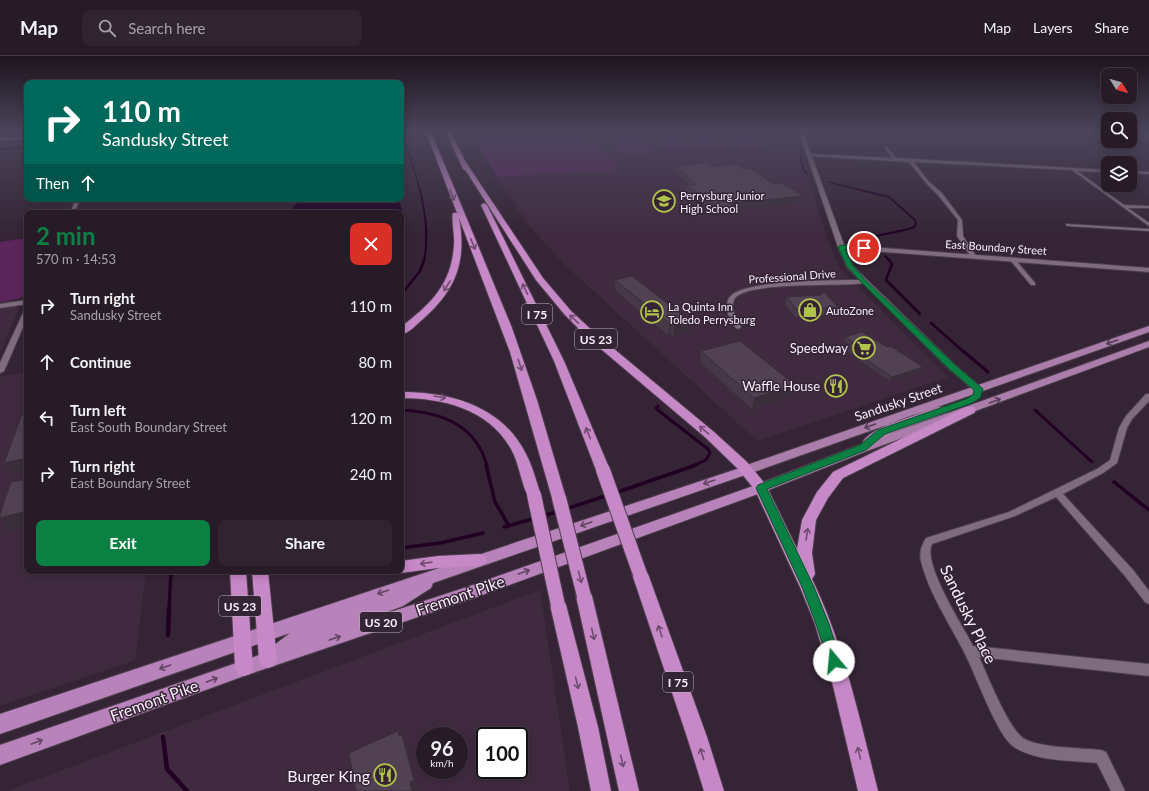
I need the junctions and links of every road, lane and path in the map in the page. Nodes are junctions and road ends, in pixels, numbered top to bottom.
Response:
1 (442, 166) edge
2 (465, 166) edge
3 (466, 166) edge
4 (813, 166) edge
5 (914, 166) edge
6 (1006, 166) edge
7 (1073, 170) junction
8 (1101, 171) edge
9 (1137, 173) edge
10 (1149, 174) edge
11 (1123, 206) junction
12 (1149, 207) edge
13 (458, 208) junction
14 (1068, 225) dead end
15 (1149, 225) edge
16 (1149, 230) edge
17 (841, 247) junction
18 (973, 256) junction
19 (1012, 259) junction
20 (1149, 270) edge
21 (864, 282) junction
22 (1033, 284) dead end
23 (24, 302) edge
24 (0, 306) edge
25 (24, 318) edge
26 (738, 327) dead end
27 (1149, 329) edge
28 (404, 330) edge
29 (1149, 344) edge
30 (0, 371) edge
31 (978, 389) junction
32 (404, 395) edge
33 (1149, 396) edge
34 (970, 410) junction
35 (863, 448) junction
36 (746, 470) junction
37 (761, 488) junction
38 (1057, 493) junction
39 (479, 560) junction
40 (404, 567) edge
41 (442, 572) junction
42 (238, 574) edge
43 (260, 574) edge
44 (808, 587) junction
45 (1149, 600) edge
46 (266, 632) junction
47 (242, 640) junction
48 (970, 651) junction
49 (268, 660) junction
50 (244, 668) junction
51 (1149, 670) edge
52 (0, 724) edge
53 (0, 755) edge
54 (601, 791) edge
55 (629, 791) edge
56 (714, 791) edge
57 (868, 791) edge
58 (1118, 791) edge

1 -> 13 highway, I 75
56 -> 2 highway, I 75, bridge
36 -> 3 highway, US 23
4 - 17 street
5 - 18 street
6 - 7 street
7 - 8 street
7 - 11 street
9 - 10 street
11 - 12 street
11 - 15 street
13 -> 28 highway
13 -> 55 highway, I 75, bridge
14 - 16 street
17 - 18 street, East Boundary Street
17 - 21 street
18 - 19 street, East Boundary Street
19 - 20 street, East Boundary Street
19 - 22 street
21 - 26 street, Professional Drive
21 - 31 street
23 - 24 street
25 - 30 street
27 -> 31 main road, Sandusky Street / US 20
34 -> 29 main road, US 20
31 - 35 main road
31 -> 36 main road, Sandusky Street / US 20
32 -> 54 highway, bridge
33 - 38 street, Sandusky Place
34 - 35 main road, US 20
44 -> 34 highway
35 - 37 main road, US 20
36 - 37 highway, US 23
36 -> 39 highway, Fremont Pike / US 20
37 - 44 highway
49 -> 37 highway, Fremont Pike / US 20
38 - 45 street
38 - 48 street, Sandusky Place
39 -> 40 highway
39 - 41 highway, Fremont Pike / US 20
41 -> 46 highway, Fremont Pike / US 20
41 - 49 highway
42 - 47 highway, US 23
43 - 46 highway
57 -> 44 highway
46 - 47 highway, Fremont Pike / US 20
46 - 49 highway
47 - 50 highway
47 -> 52 highway, Fremont Pike / US 20
48 - 51 street
48 - 58 street, Sandusky Place
49 - 50 highway, Fremont Pike / US 20
53 -> 50 highway, Fremont Pike / US 20

